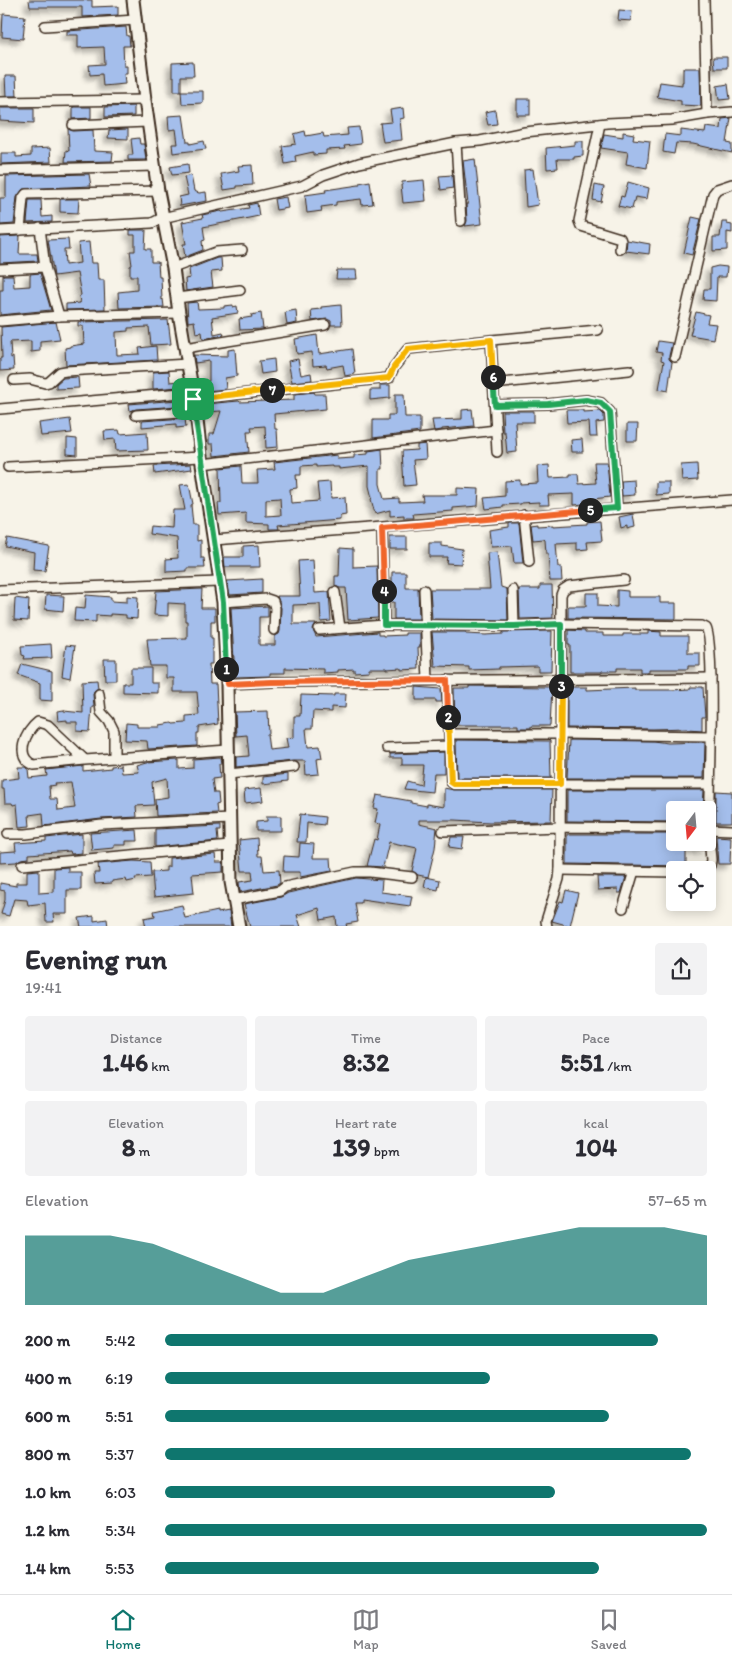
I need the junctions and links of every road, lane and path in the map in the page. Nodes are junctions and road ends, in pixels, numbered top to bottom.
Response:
1 (134, 0) edge
2 (704, 0) edge
3 (135, 20) junction
4 (45, 26) dead end
5 (145, 100) junction
6 (0, 102) edge
7 (732, 112) edge
8 (706, 114) junction
9 (148, 122) junction
10 (600, 124) junction
11 (73, 125) dead end
12 (456, 143) junction
13 (155, 166) junction
14 (0, 170) edge
15 (732, 184) edge
16 (158, 191) junction
17 (162, 218) junction
18 (461, 221) dead end
19 (40, 228) junction
20 (0, 230) edge
21 (20, 230) junction
22 (620, 249) dead end
23 (242, 250) dead end
24 (45, 266) junction
25 (173, 268) junction
26 (0, 269) edge
27 (240, 290) dead end
28 (177, 298) junction
29 (179, 313) junction
30 (59, 316) junction
31 (0, 321) edge
32 (324, 325) dead end
33 (598, 330) dead end
34 (491, 340) junction
35 (185, 348) junction
36 (675, 357) dead end
37 (188, 364) junction
38 (629, 370) dead end
39 (14, 380) dead end
40 (493, 384) junction
41 (193, 396) junction
42 (495, 405) junction
43 (0, 409) edge
44 (196, 411) junction
45 (136, 415) dead end
46 (496, 430) junction
47 (497, 452) dead end
48 (202, 460) junction
49 (8, 467) dead end
50 (732, 500) edge
51 (617, 508) junction
52 (524, 516) junction
53 (382, 528) junction
54 (214, 540) junction
55 (528, 562) dead end
56 (624, 580) dead end
57 (219, 582) junction
58 (0, 590) edge
59 (424, 590) dead end
60 (513, 590) dead end
61 (335, 592) dead end
62 (223, 602) junction
63 (561, 624) junction
64 (384, 625) junction
65 (425, 625) junction
66 (514, 626) junction
67 (340, 628) junction
68 (274, 630) dead end
69 (319, 630) dead end
70 (562, 678) junction
71 (711, 678) junction
72 (428, 680) junction
73 (447, 680) junction
74 (228, 684) junction
75 (100, 694) dead end
76 (449, 734) junction
77 (561, 734) junction
78 (710, 736) junction
79 (449, 746) junction
80 (387, 748) dead end
81 (228, 750) junction
82 (114, 758) junction
83 (85, 760) junction
84 (294, 767) dead end
85 (229, 774) junction
86 (560, 784) junction
87 (710, 784) junction
88 (709, 801) edge
89 (230, 819) junction
90 (560, 828) junction
91 (666, 828) edge
92 (716, 829) edge
93 (732, 830) edge
94 (443, 831) dead end
95 (8, 834) dead end
96 (230, 846) junction
97 (22, 866) dead end
98 (560, 870) junction
99 (634, 871) junction
100 (666, 872) edge
101 (412, 877) dead end
102 (233, 900) junction
103 (623, 908) dead end
104 (239, 926) edge
105 (547, 926) edge

1 - 3 main road
2 - 8 street
3 - 4 street
3 - 5 main road
5 - 6 street
5 - 9 main road
7 - 8 street
8 - 10 street
9 - 11 street
9 - 13 main road
10 - 12 street
10 - 22 street
12 - 17 street
12 - 18 street
13 - 14 street
13 - 16 main road
15 - 36 street
16 - 17 main road
16 - 21 street
17 - 19 street
17 - 25 main road
19 - 21 street
19 - 24 street
20 - 21 street
23 - 25 street
24 - 26 street
24 - 30 street
25 - 28 main road
27 - 28 street
28 - 29 main road
29 - 30 street
29 - 35 main road
30 - 31 street
32 - 35 street
33 - 34 street
34 - 40 street
34 - 41 street
35 - 37 main road
37 - 39 street
37 - 41 main road
38 - 40 street
40 - 42 street
41 - 43 street
41 - 44 main road
42 - 46 street
42 - 51 street
44 - 45 street
44 - 48 main road
46 - 47 street
46 - 48 street
48 - 49 street
48 - 54 main road
50 - 51 street
51 - 52 street
52 - 53 street
52 - 55 street
53 - 54 street
53 - 64 street
54 - 57 main road
56 - 63 street
57 - 58 street
57 - 62 main road
59 - 65 street
60 - 66 street
61 - 67 street
62 - 68 street
62 - 74 main road
63 - 66 street
63 - 70 street
63 - 71 street
64 - 65 street
64 - 67 street
65 - 66 street
65 - 72 street
67 - 69 street
70 - 71 street
70 - 73 street
70 - 77 street
71 - 78 street
72 - 73 street
72 - 74 street
73 - 76 street
74 - 81 main road
75 - 82 street
76 - 77 street
76 - 79 street
77 - 78 street
77 - 86 street
78 - 87 street
79 - 80 street
79 - 86 street
81 - 82 street
81 - 85 main road
82 - 83 street
83 - 83 street
84 - 85 street
85 - 89 main road
86 - 87 street
86 - 90 street
87 - 88 street
89 - 95 street
89 - 96 main road
90 - 91 street
90 - 94 street
90 - 98 street
92 - 93 street
96 - 97 street
96 - 102 main road
98 - 99 street
98 - 105 street
99 - 100 street
99 - 103 street
101 - 102 street
102 - 104 main road

